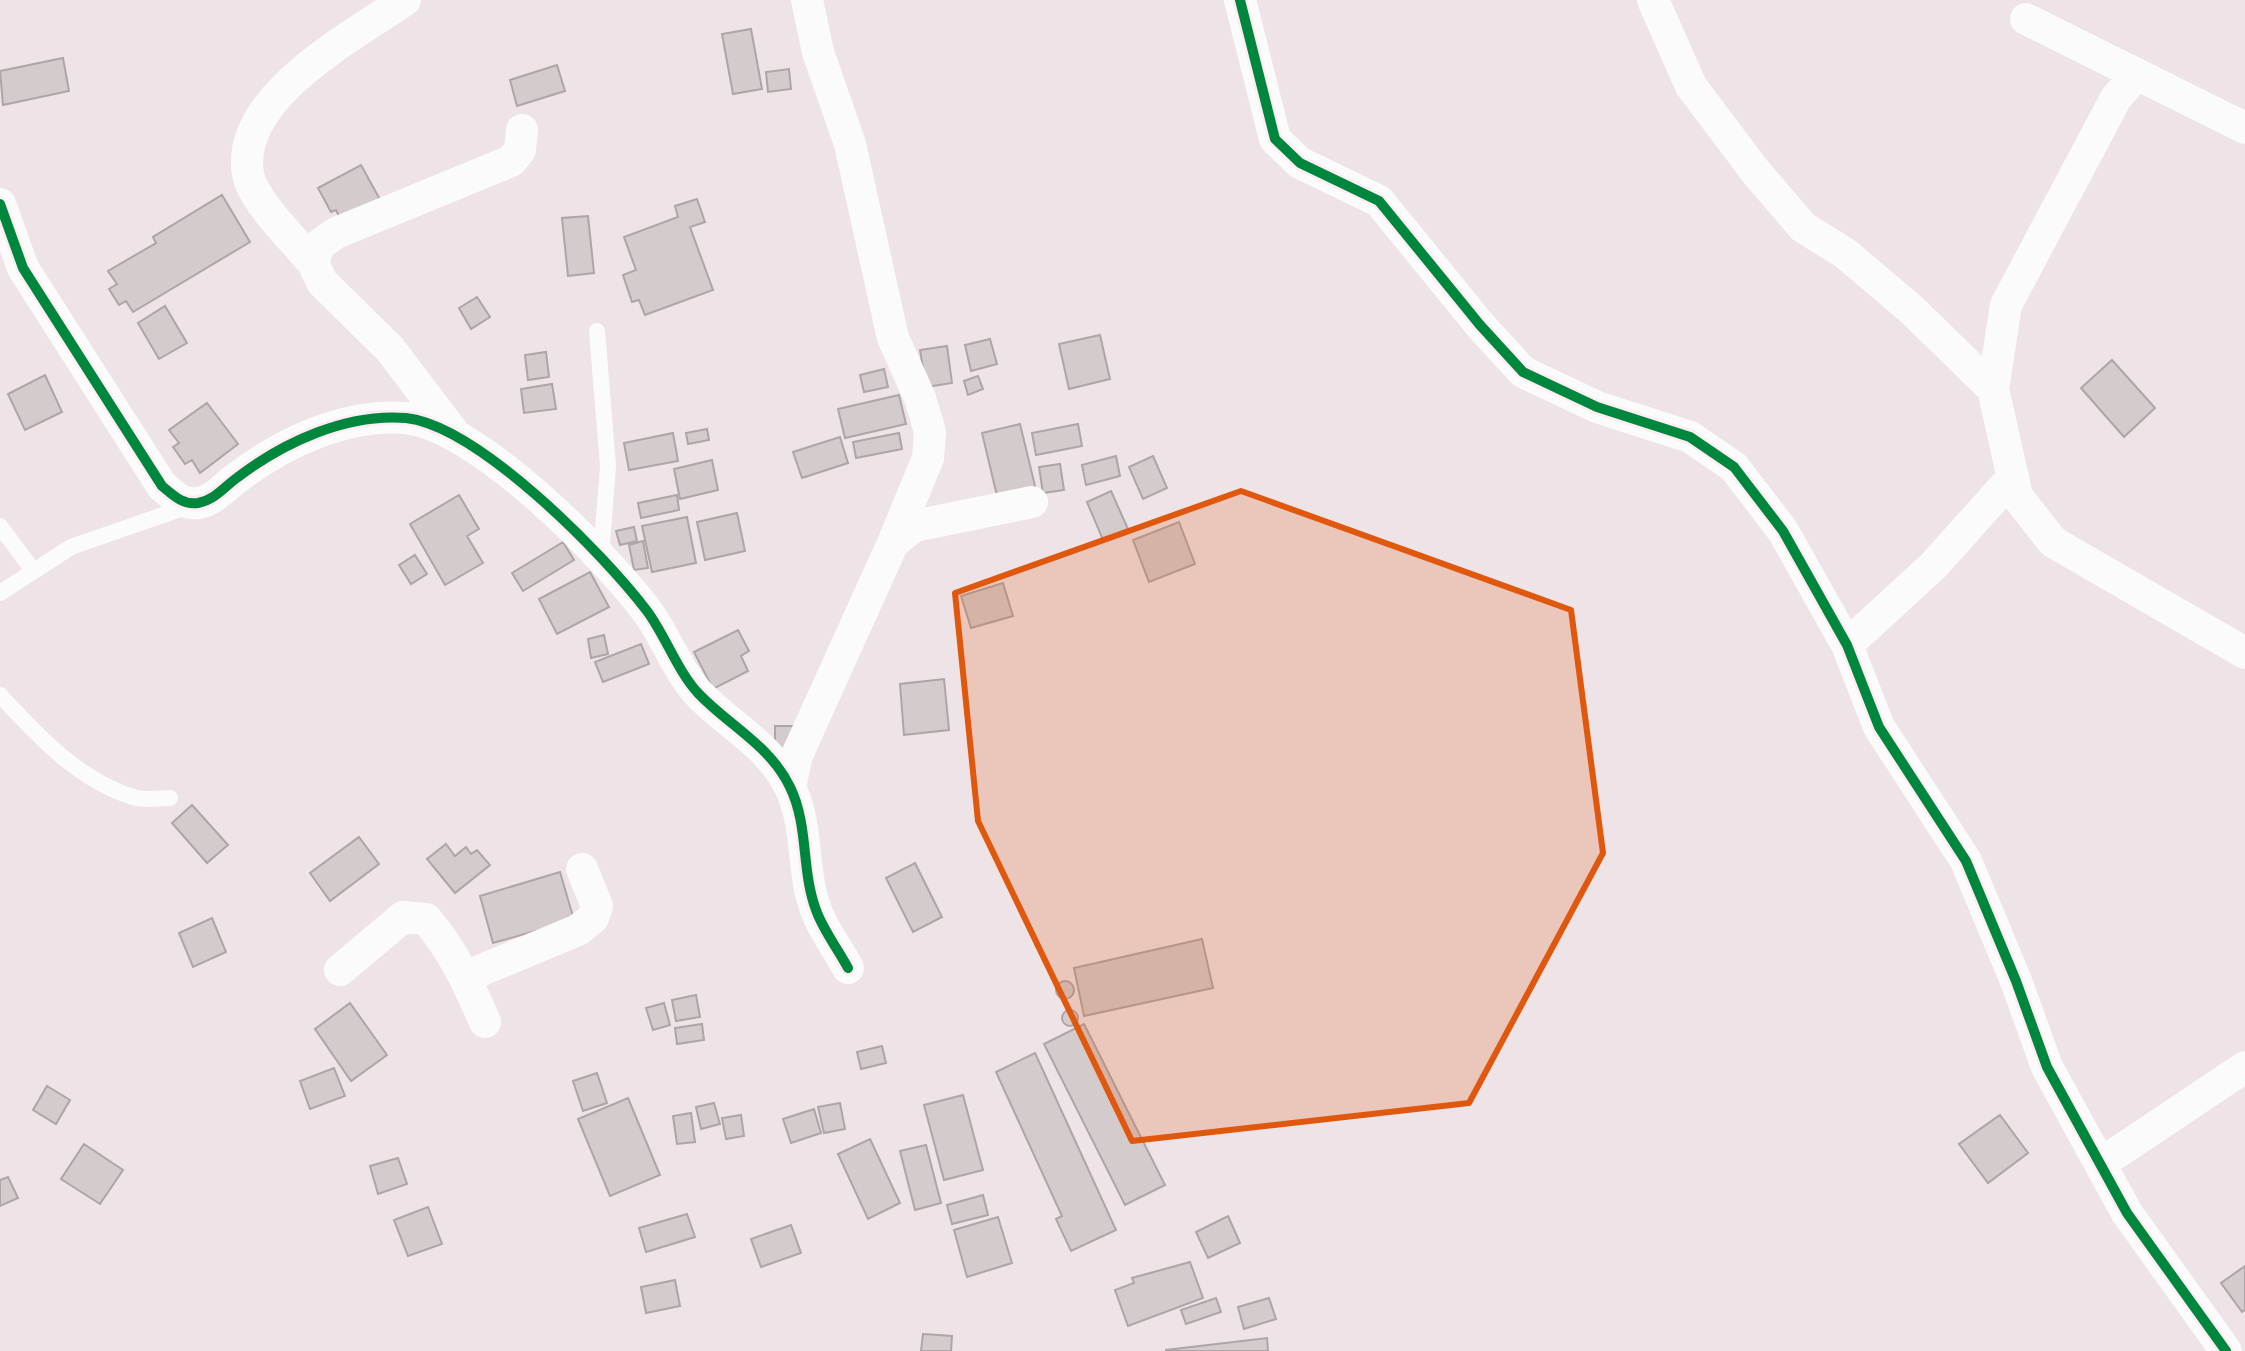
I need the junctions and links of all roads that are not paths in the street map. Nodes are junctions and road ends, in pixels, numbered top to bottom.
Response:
1 (405, 0) edge
2 (807, 0) edge
3 (1240, 0) edge
4 (1653, 0) edge
5 (2026, 19) dead end
6 (2137, 74) junction
7 (2245, 128) edge
8 (522, 130) dead end
9 (0, 204) edge
10 (313, 263) junction
11 (597, 331) dead end
12 (1993, 389) junction
13 (453, 432) junction
14 (2013, 477) junction
15 (1032, 502) dead end
16 (198, 503) junction
17 (0, 526) edge
18 (893, 543) junction
19 (601, 556) junction
20 (32, 569) junction
21 (0, 593) edge
22 (1847, 645) junction
23 (2243, 648) edge
24 (0, 695) edge
25 (790, 787) junction
26 (170, 798) dead end
27 (582, 869) dead end
28 (848, 968) dead end
29 (340, 970) dead end
30 (465, 977) junction
31 (485, 1022) dead end
32 (2245, 1067) edge
33 (2100, 1164) junction
34 (2226, 1351) edge

1 - 10 street
2 - 18 street
3 - 22 street
4 - 12 street
5 - 6 street
6 - 7 street
6 - 12 street
8 - 10 street
9 - 16 street
10 - 13 street
11 - 19 lane
12 - 14 street
13 - 16 street
13 - 19 street
14 - 22 street
14 - 23 street
15 - 18 street
16 - 20 lane
17 - 20 lane
18 - 25 street
19 - 25 street
20 - 21 lane
22 - 33 street
24 - 26 lane
25 - 28 street
27 - 30 street
29 - 30 street
30 - 31 street
32 - 33 street
33 - 34 street

